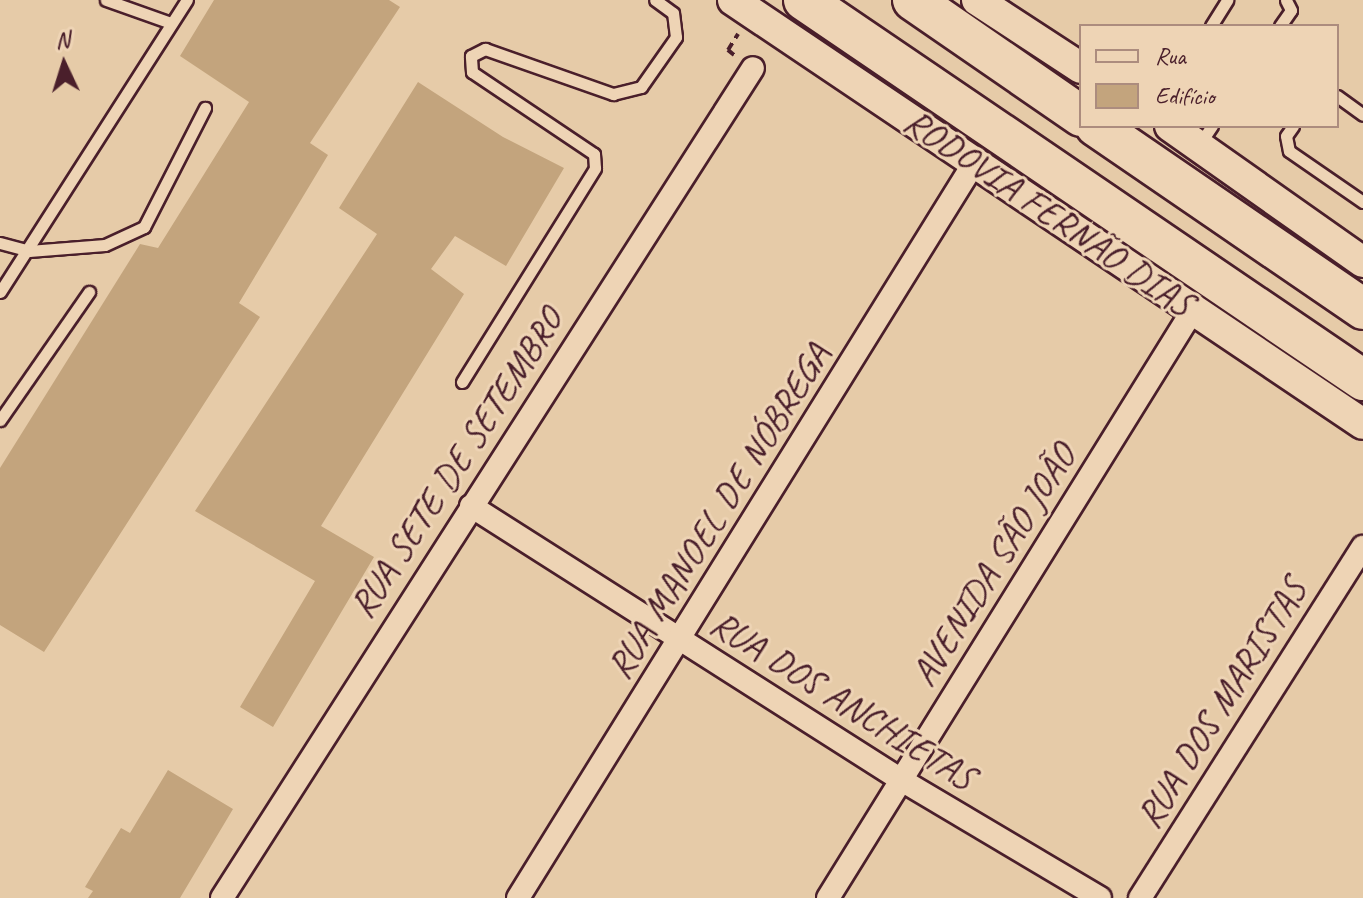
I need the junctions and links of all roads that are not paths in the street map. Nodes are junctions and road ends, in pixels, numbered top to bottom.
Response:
1 (106, 0) edge
2 (187, 0) edge
3 (655, 0) edge
4 (804, 0) edge
5 (913, 0) edge
6 (977, 0) edge
7 (1227, 0) edge
8 (1286, 0) edge
9 (743, 6) edge
10 (171, 23) junction
11 (1212, 24) edge
12 (1281, 24) edge
13 (1079, 67) edge
14 (753, 68) road end
15 (1339, 97) edge
16 (205, 108) dead end
17 (1079, 115) edge
18 (1363, 115) edge
19 (1099, 128) edge
20 (1177, 128) edge
21 (1292, 128) edge
22 (1205, 136) edge
23 (976, 160) junction
24 (1363, 202) edge
25 (0, 243) edge
26 (29, 251) junction
27 (1363, 262) edge
28 (0, 292) edge
29 (89, 292) dead end
30 (1363, 309) edge
31 (1193, 310) junction
32 (1363, 380) edge
33 (462, 382) dead end
34 (0, 420) edge
35 (1363, 424) edge
36 (471, 506) junction
37 (1363, 547) edge
38 (681, 643) junction
39 (903, 781) junction
40 (222, 898) edge
41 (518, 898) edge
42 (828, 898) edge
43 (1100, 898) edge
44 (1140, 898) edge

1 - 10 lane
2 - 10 lane
3 - 33 lane
4 - 32 highway, RODOVIA FERNÃO DIAS
5 - 17 highway
6 - 13 street
7 - 11 lane
8 - 12 lane
9 - 23 street, RODOVIA FERNÃO DIAS
10 - 26 lane
14 - 36 street, RUA SETE DE SETEMBRO
15 - 18 lane
16 - 26 lane
19 - 30 highway
20 - 22 street
21 - 24 lane
22 - 27 street
23 - 31 street, RODOVIA FERNÃO DIAS
23 - 38 street, RUA MANOEL DE NÓBREGA
25 - 26 lane
26 - 28 lane
29 - 34 lane
31 - 35 street, RODOVIA FERNÃO DIAS
31 - 39 street, AVENIDA SÃO JOÃO
36 - 38 street, RUA DOS ANCHIETAS
36 - 40 street, RUA SETE DE SETEMBRO
37 - 44 street, RUA DOS MARISTAS
38 - 39 street, RUA DOS ANCHIETAS
38 - 41 street, RUA MANOEL DE NÓBREGA
39 - 42 street, AVENIDA SÃO JOÃO
39 - 43 street, RUA DOS ANCHIETAS

